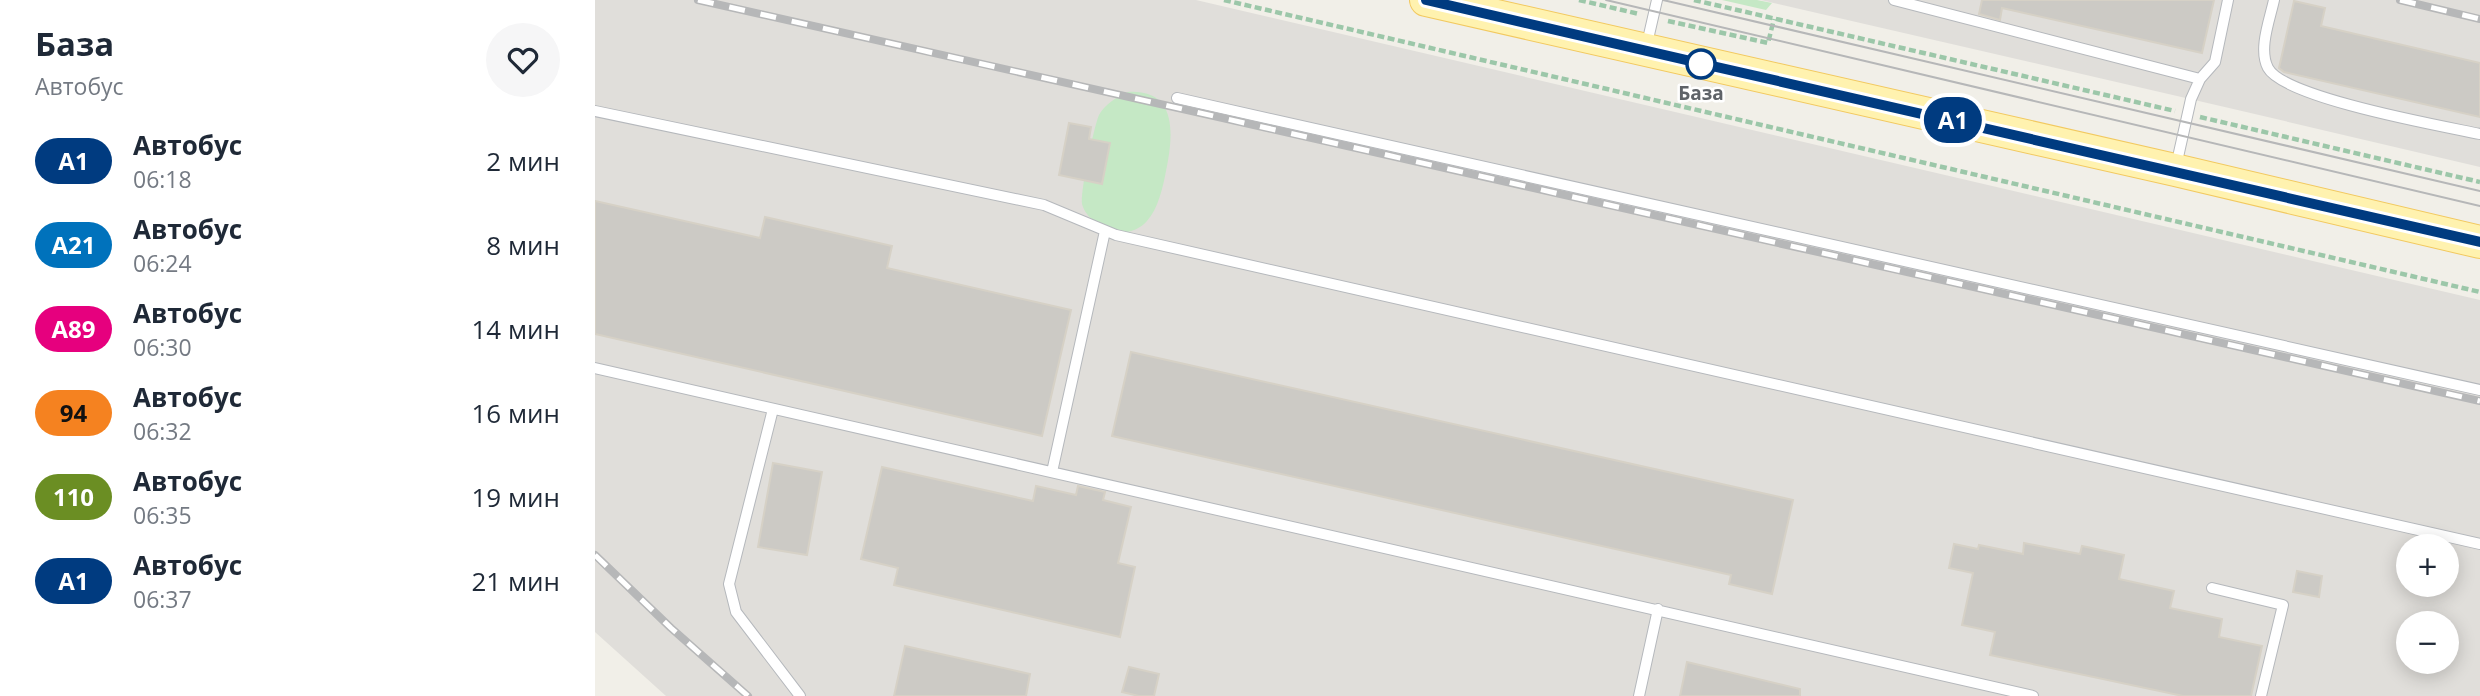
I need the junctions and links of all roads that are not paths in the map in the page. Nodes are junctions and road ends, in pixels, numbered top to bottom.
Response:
1 (1426, 0) edge
2 (1657, 0) edge
3 (1894, 0) edge
4 (2228, 0) edge
5 (2274, 0) edge
6 (1645, 52) junction
7 (2200, 79) junction
8 (1177, 98) dead end
9 (595, 111) edge
10 (2480, 134) edge
11 (2175, 170) junction
12 (1105, 231) junction
13 (2480, 242) edge
14 (595, 368) edge
15 (2480, 390) edge
16 (773, 409) junction
17 (1052, 472) junction
18 (2480, 544) edge
19 (2212, 588) dead end
20 (1658, 609) junction
21 (800, 696) edge
22 (1639, 696) edge
23 (2032, 696) edge
24 (2261, 696) edge

1 - 6 main road
2 - 6 lane
3 - 7 lane
4 - 7 lane
5 - 10 lane
6 - 11 main road
7 - 11 lane
8 - 15 lane
9 - 12 lane
11 - 13 main road
12 - 17 lane
12 - 18 lane
14 - 16 lane
16 - 17 lane
16 - 21 lane
17 - 20 lane
19 - 24 lane
20 - 22 lane
20 - 23 lane

